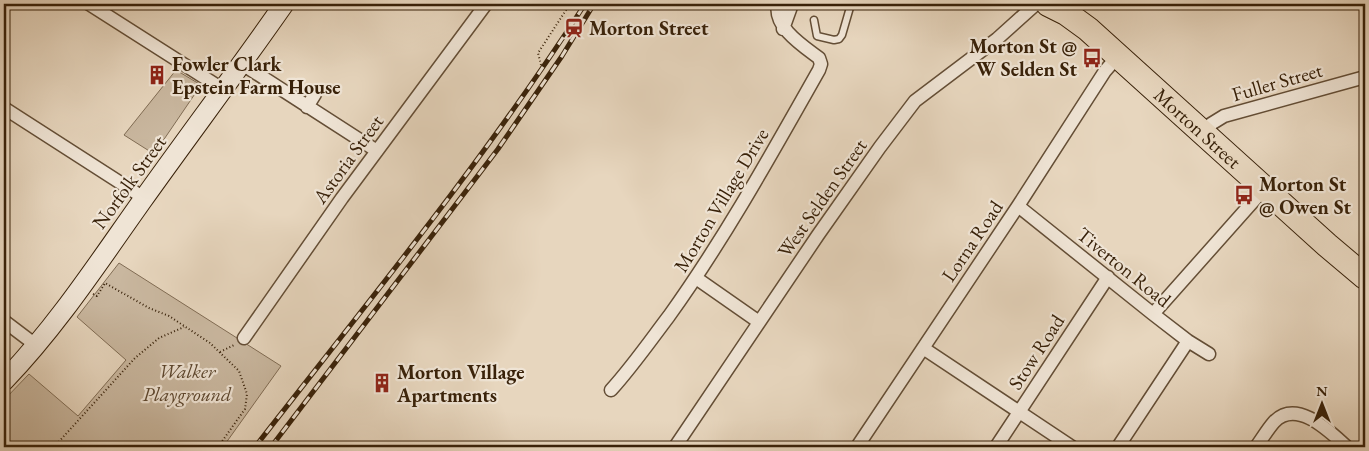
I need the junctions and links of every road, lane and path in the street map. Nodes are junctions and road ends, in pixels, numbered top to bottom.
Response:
1 (89, 4) edge
2 (284, 4) edge
3 (486, 4) edge
4 (570, 4) edge
5 (778, 4) edge
6 (792, 4) edge
7 (851, 4) edge
8 (1036, 4) edge
9 (1064, 7) edge
10 (814, 20) dead end
11 (783, 29) junction
12 (1118, 56) junction
13 (242, 64) junction
14 (541, 65) dead end
15 (1365, 77) edge
16 (224, 90) junction
17 (315, 94) dead end
18 (307, 106) junction
19 (4, 108) edge
20 (1203, 132) junction
21 (377, 150) junction
22 (1265, 188) junction
23 (144, 198) junction
24 (1018, 206) junction
25 (1364, 275) edge
26 (1108, 277) junction
27 (696, 278) junction
28 (92, 293) dead end
29 (1153, 314) junction
30 (4, 321) edge
31 (759, 322) junction
32 (184, 327) junction
33 (244, 338) joint
34 (1188, 341) junction
35 (37, 346) junction
36 (923, 348) junction
37 (220, 352) junction
38 (1209, 354) dead end
39 (4, 381) edge
40 (610, 390) dead end
41 (1019, 413) junction
42 (54, 447) edge
43 (218, 447) edge
44 (674, 447) edge
45 (857, 447) edge
46 (996, 447) edge
47 (1072, 447) edge
48 (1118, 447) edge
49 (1256, 447) edge
50 (1347, 447) edge

1 - 16 street
2 - 13 main road, Norfolk Street
3 - 21 street, Astoria Street
4 - 14 path
5 - 11 street
6 - 11 street
7 - 10 lane
8 - 31 street, West Selden Street
9 - 12 highway, Morton Street
11 - 27 street, Morton Village Drive
12 - 20 highway, Morton Street
12 - 24 street, Lorna Road
13 - 16 main road, Norfolk Street
13 - 18 street
15 - 20 street, Fuller Street
16 - 23 main road, Norfolk Street
17 - 18 street
18 - 21 street
19 - 23 street
20 - 22 highway, Morton Street
21 - 33 street, Astoria Street
22 - 25 highway, Morton Street
22 - 29 street
23 - 35 main road, Norfolk Street
24 - 26 street, Tiverton Road
24 - 36 street, Lorna Road
26 - 29 street, Tiverton Road
26 - 41 street, Stow Road
27 - 31 street
27 - 40 street, Morton Village Drive
28 - 32 path
29 - 34 street, Tiverton Road
30 - 35 street
31 - 44 street, West Selden Street
32 - 37 path
32 - 42 path
33 - 37 path
34 - 38 street, Tiverton Road
34 - 48 street
35 - 39 main road, Norfolk Street
36 - 41 street
36 - 45 street, Lorna Road
37 - 43 path
41 - 46 street, Stow Road
41 - 47 street
49 - 50 street

